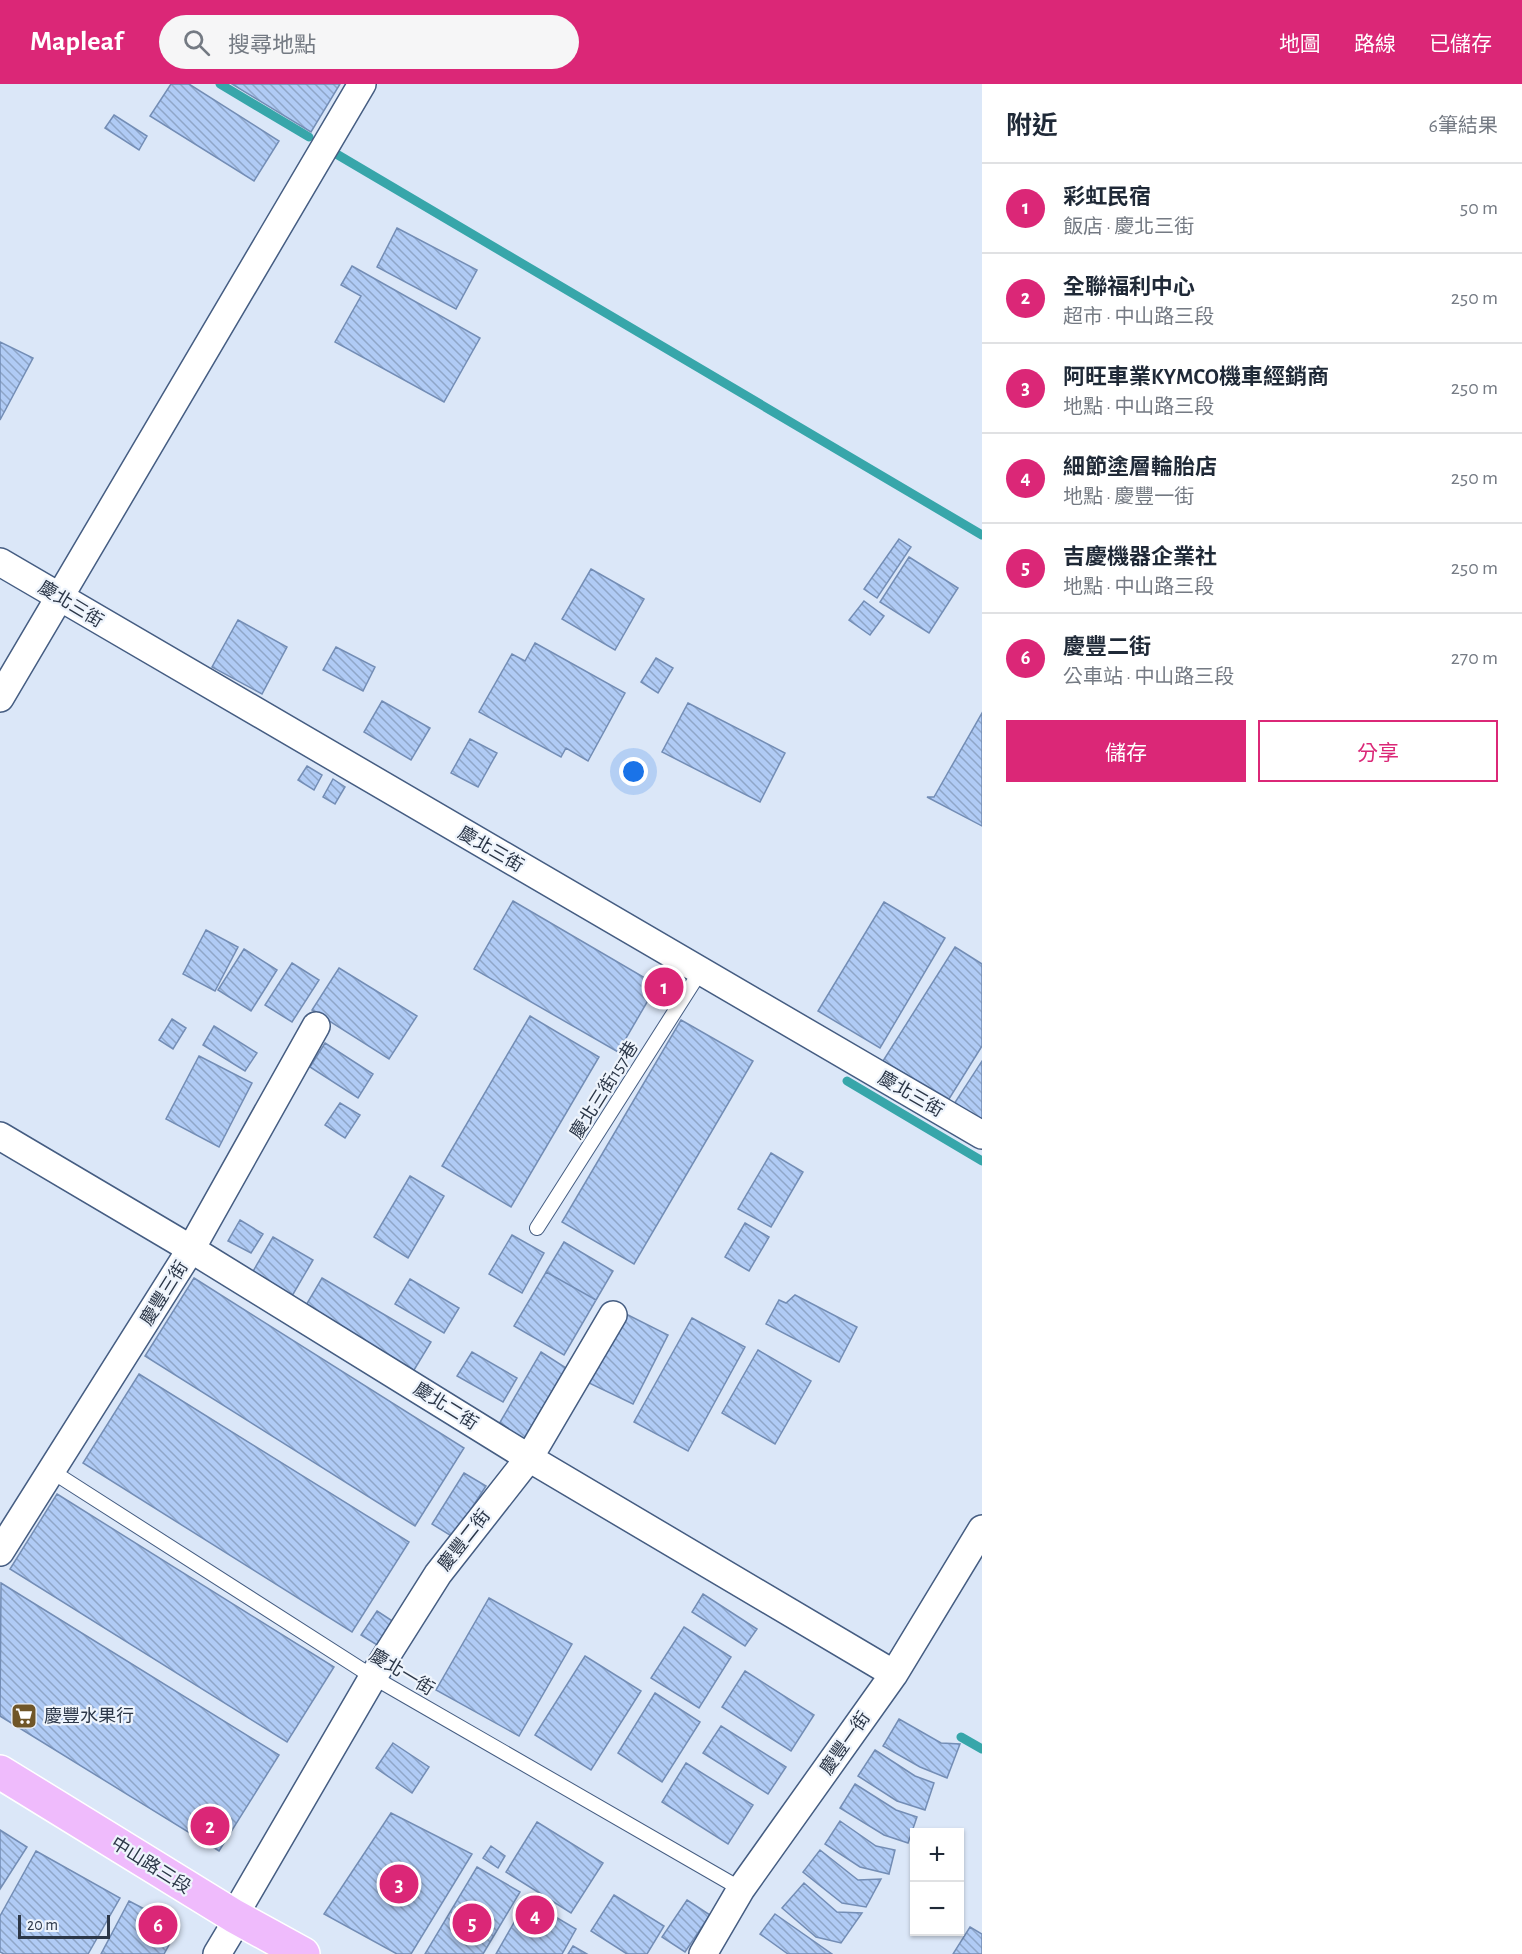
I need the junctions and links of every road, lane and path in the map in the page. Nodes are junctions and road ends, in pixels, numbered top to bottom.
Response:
1 (362, 84) edge
2 (0, 562) edge
3 (58, 597) junction
4 (0, 698) edge
5 (700, 972) junction
6 (316, 1026) dead end
7 (982, 1135) edge
8 (0, 1136) edge
9 (537, 1228) dead end
10 (191, 1249) junction
11 (613, 1315) dead end
12 (530, 1458) junction
13 (53, 1472) junction
14 (982, 1529) edge
15 (0, 1552) edge
16 (894, 1674) junction
17 (373, 1677) junction
18 (0, 1772) edge
19 (741, 1888) junction
20 (234, 1916) junction
21 (217, 1954) edge
22 (303, 1954) edge
23 (704, 1954) edge

1 - 3 street
2 - 3 street, 慶北三街
3 - 4 street
3 - 5 street, 慶北三街
5 - 7 street, 慶北三街
5 - 9 lane, 慶北三街157巷
6 - 10 street, 慶豐三街
8 - 10 street, 慶北二街
10 - 12 street, 慶北二街
10 - 13 street, 慶豐三街
11 - 12 street, 慶豐二街
12 - 16 street, 慶北二街
12 - 17 street, 慶豐二街
13 - 15 street, 慶豐三街
13 - 17 lane, 慶北一街
14 - 16 street, 慶豐一街
16 - 19 street, 慶豐一街
17 - 19 lane, 慶北一街
17 - 20 street, 慶豐二街
18 - 20 main road, 中山路三段
19 - 23 street, 慶豐一街
20 - 21 street, 慶豐二街
20 - 22 main road, 中山路三段

